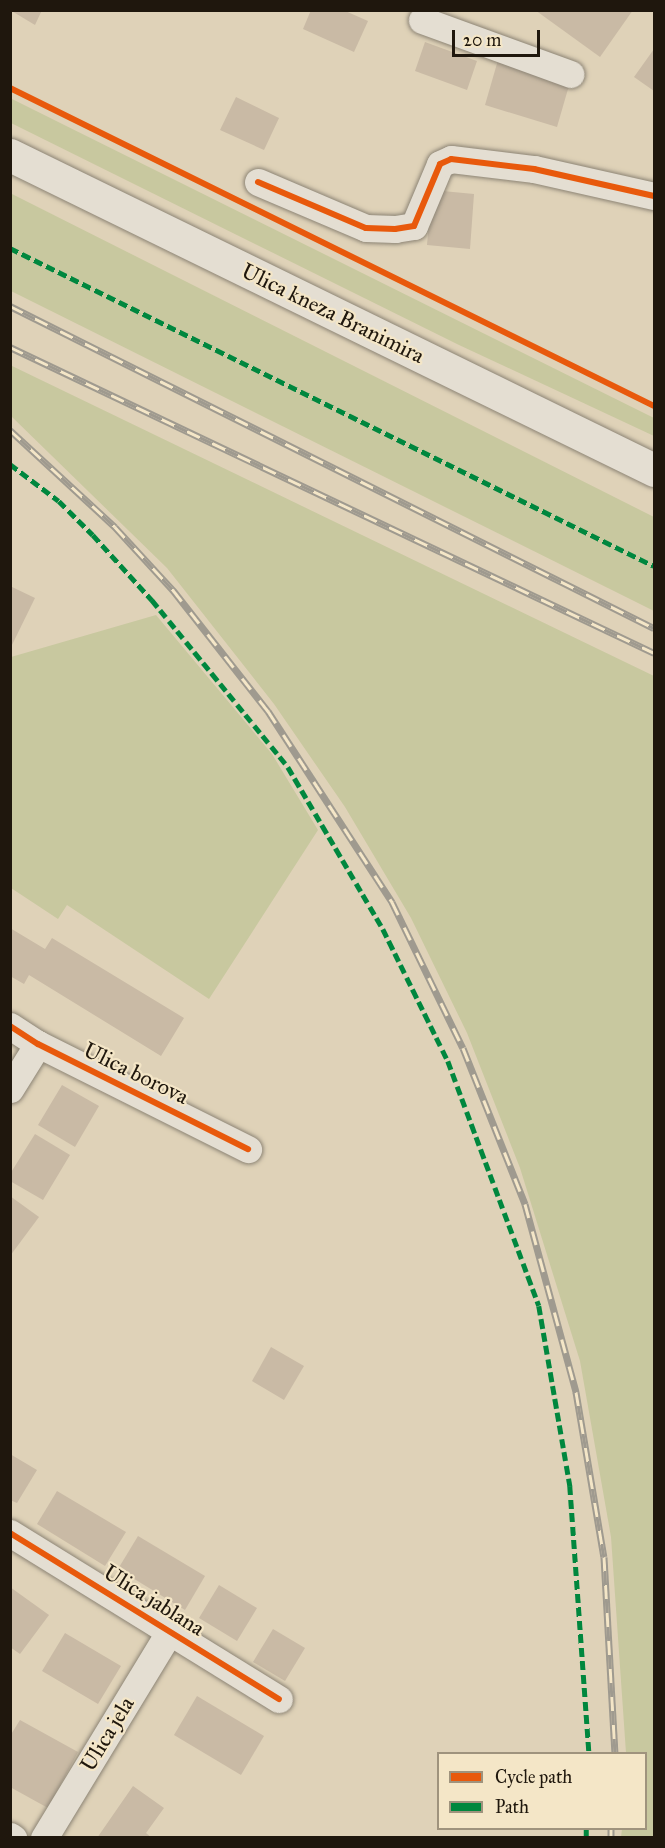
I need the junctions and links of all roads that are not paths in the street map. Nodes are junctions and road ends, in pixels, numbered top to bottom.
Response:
1 (417, 14) edge
2 (570, 74) dead end
3 (10, 155) edge
4 (258, 182) dead end
5 (654, 196) edge
6 (654, 470) edge
7 (10, 1026) edge
8 (38, 1044) junction
9 (10, 1089) edge
10 (248, 1149) dead end
11 (10, 1533) edge
12 (170, 1631) junction
13 (279, 1699) dead end
14 (44, 1838) edge

1 - 2 street
3 - 6 main road, Ulica kneza Branimira
4 - 5 street
7 - 8 street, Ulica borova
8 - 9 street
8 - 10 street, Ulica borova
11 - 12 street, Ulica jablana
12 - 13 street, Ulica jablana
12 - 14 street, Ulica jela

